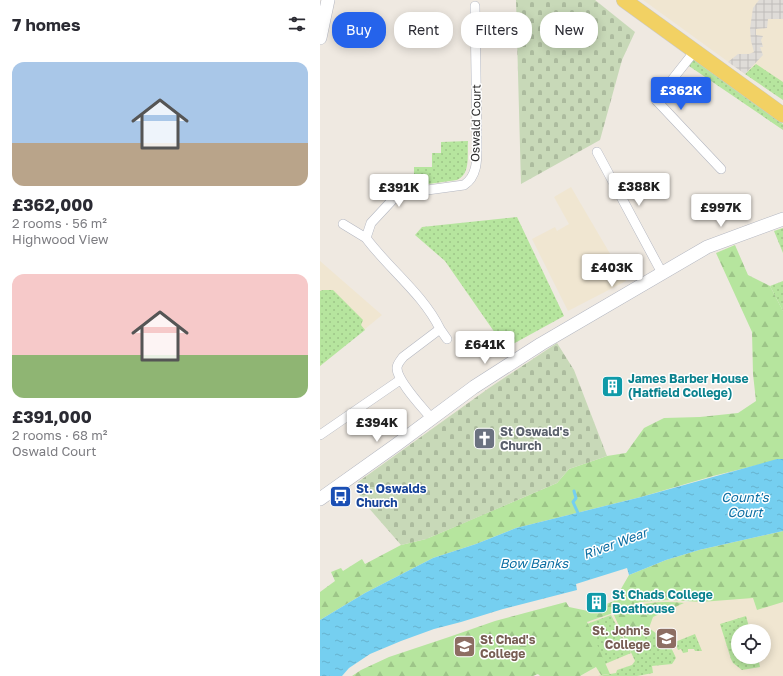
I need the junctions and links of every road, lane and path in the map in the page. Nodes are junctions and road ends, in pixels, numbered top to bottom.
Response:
1 (328, 0) edge
2 (624, 0) edge
3 (476, 6) dead end
4 (320, 38) edge
5 (694, 52) junction
6 (783, 115) edge
7 (597, 152) dead end
8 (721, 169) dead end
9 (783, 219) edge
10 (343, 224) dead end
11 (366, 238) junction
12 (662, 273) junction
13 (440, 329) junction
14 (447, 339) dead end
15 (400, 380) junction
16 (431, 418) junction
17 (320, 435) edge
18 (320, 499) edge

1 - 4 street
2 - 5 main road
3 - 11 street, Oswald Court
5 - 6 main road
5 - 8 street
7 - 12 street
9 - 12 street
10 - 11 street
11 - 13 street
12 - 16 street
13 - 14 street
13 - 15 street
15 - 16 street
15 - 17 street
16 - 18 street

